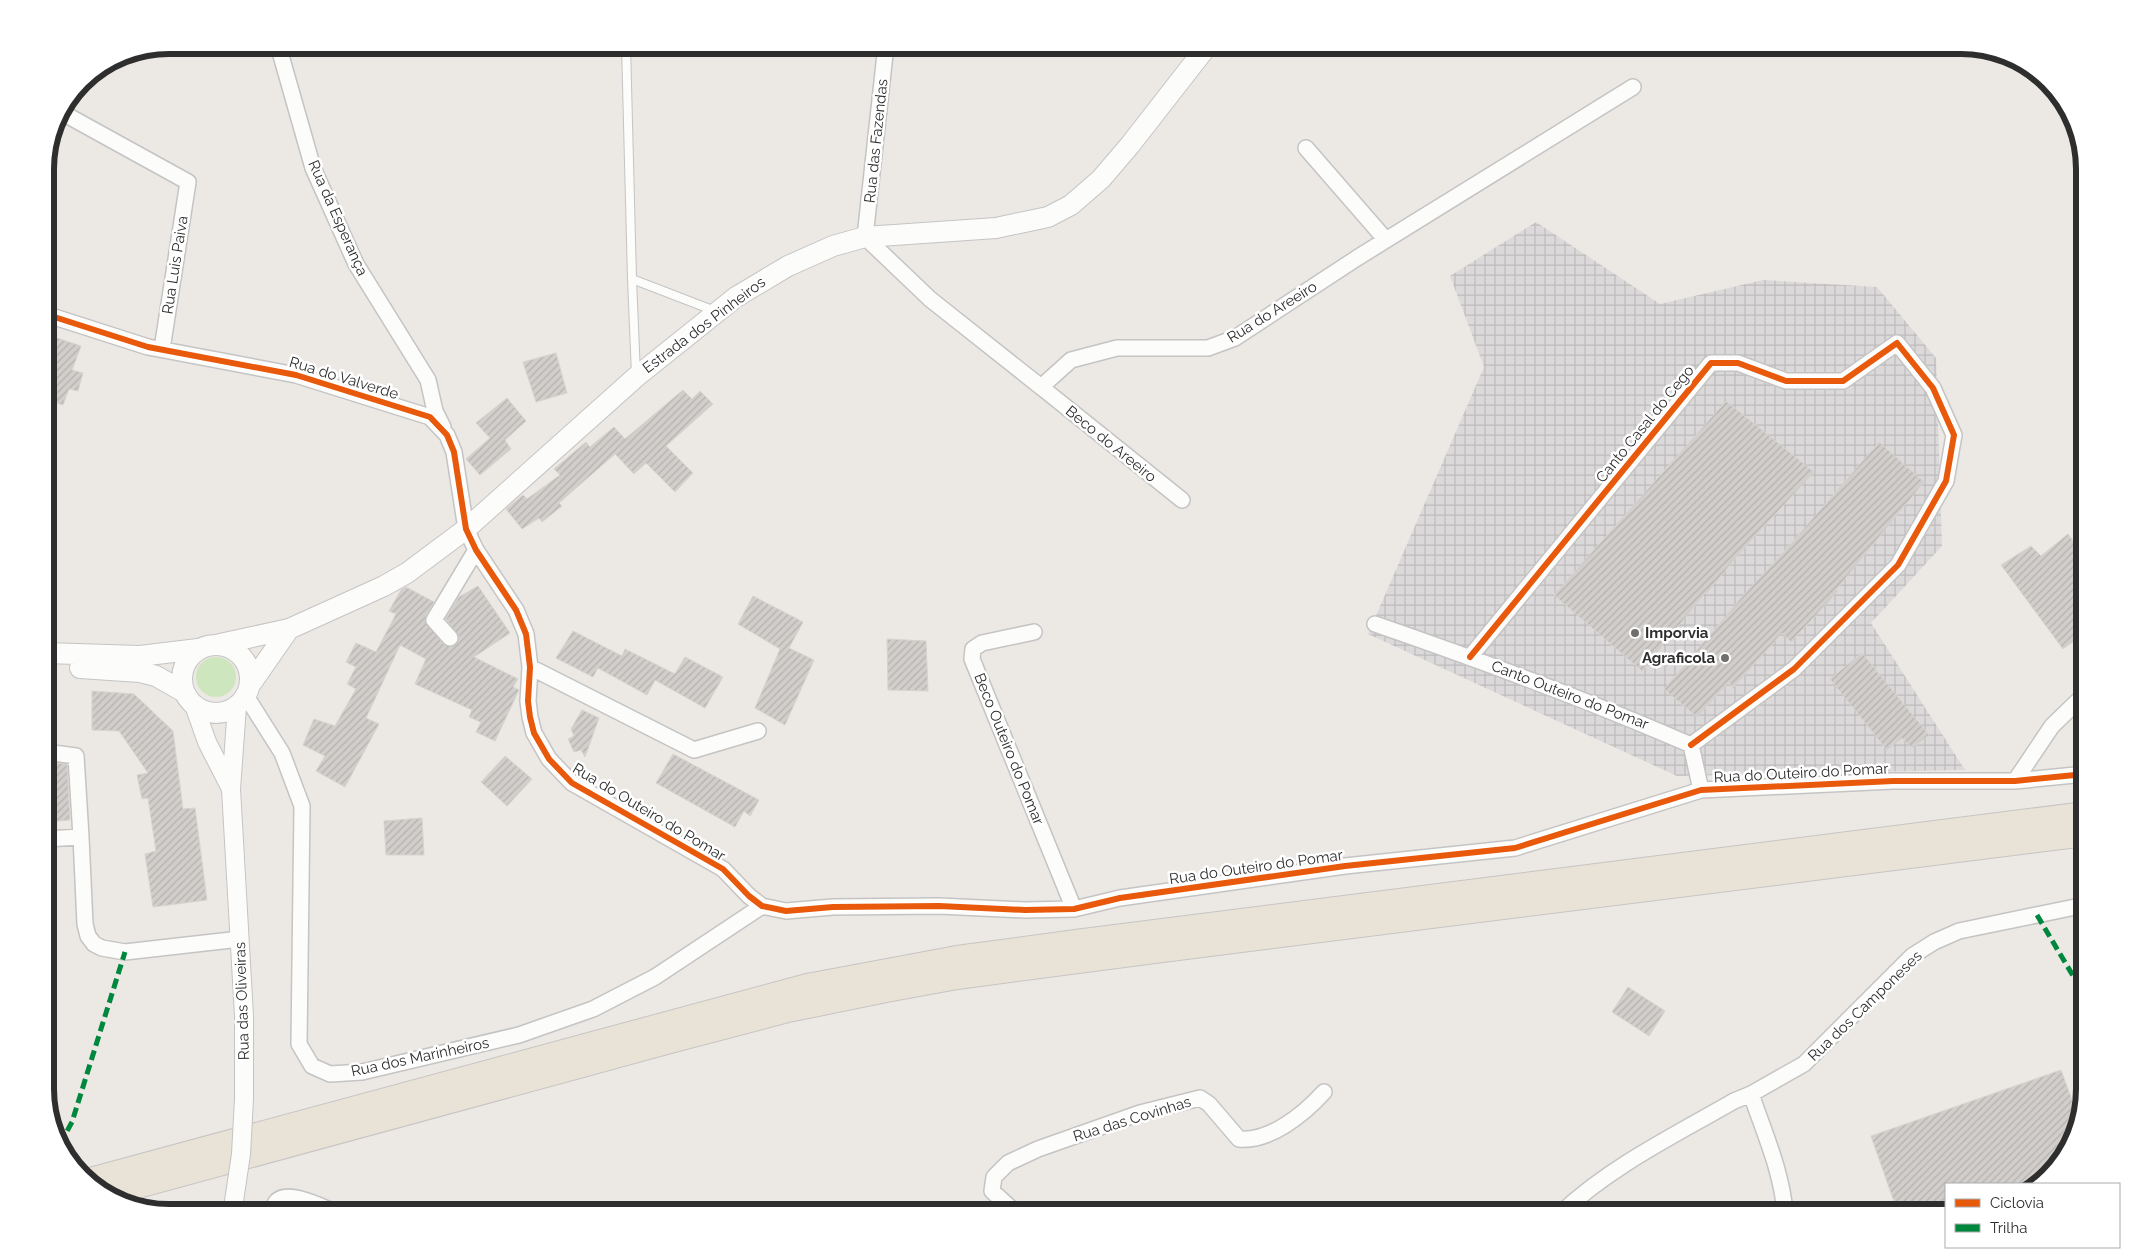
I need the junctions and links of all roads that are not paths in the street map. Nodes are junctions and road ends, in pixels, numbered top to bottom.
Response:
1 (281, 54) edge
2 (626, 54) edge
3 (885, 54) edge
4 (1201, 54) edge
5 (1633, 86) dead end
6 (67, 116) edge
7 (1306, 148) dead end
8 (865, 237) junction
9 (1386, 240) junction
10 (632, 279) junction
11 (717, 312) junction
12 (54, 317) edge
13 (162, 349) junction
14 (636, 376) junction
15 (1041, 387) junction
16 (447, 435) junction
17 (1182, 500) dead end
18 (466, 528) junction
19 (476, 550) junction
20 (1375, 624) dead end
21 (290, 629) junction
22 (1034, 632) dead end
23 (450, 638) dead end
24 (220, 644) junction
25 (198, 649) junction
26 (54, 653) edge
27 (1470, 656) junction
28 (54, 667) edge
29 (530, 667) junction
30 (244, 695) junction
31 (189, 699) junction
32 (2076, 703) edge
33 (758, 731) dead end
34 (1692, 745) junction
35 (54, 753) edge
36 (2076, 775) edge
37 (2015, 781) junction
38 (231, 789) junction
39 (1701, 790) junction
40 (2076, 815) edge
41 (2076, 835) edge
42 (81, 837) junction
43 (54, 838) edge
44 (762, 906) junction
45 (2076, 907) edge
46 (1074, 909) junction
47 (240, 939) junction
48 (1324, 1092) dead end
49 (1751, 1094) junction
50 (97, 1178) edge
51 (117, 1192) edge
52 (233, 1204) edge
53 (275, 1204) edge
54 (314, 1204) edge
55 (1006, 1204) edge
56 (1571, 1204) edge
57 (1785, 1204) edge

1 - 16 street, Rua da Esperança
2 - 10 lane
3 - 8 street, Rua das Fazendas
4 - 8 main road, Estrada dos Pinheiros
5 - 9 street, Rua do Areeiro
6 - 13 street, Rua Luis Paiva
7 - 9 street
8 - 11 main road, Estrada dos Pinheiros
8 - 15 street
9 - 15 street, Rua do Areeiro
10 - 11 lane
10 - 14 lane
11 - 14 main road, Estrada dos Pinheiros
12 - 13 street, Rua do Valverde
13 - 16 street, Rua do Valverde
14 - 18 main road, Estrada dos Pinheiros
15 - 17 street, Beco do Areeiro
16 - 18 street, Rua do Valverde
18 - 19 street, Rua do Valverde
18 - 21 main road, Estrada dos Pinheiros
19 - 23 street
19 - 29 street, Rua do Outeiro do Pomar
20 - 27 street, Canto Outeiro do Pomar
21 - 24 main road, Estrada dos Pinheiros
21 - 30 main road, Estrada dos Pinheiros
22 - 46 street, Beco Outeiro do Pomar
24 - 25 main road
24 - 30 main road
25 - 26 main road
25 - 31 main road
27 - 34 street, Canto Outeiro do Pomar
27 - 34 street, Canto Casal do Cego
28 - 31 main road
29 - 33 street
29 - 44 street, Rua do Outeiro do Pomar
30 - 31 main road
30 - 38 street, Rua das Oliveiras
30 - 44 street, Rua dos Marinheiros
31 - 38 street
32 - 37 street
34 - 39 street
35 - 42 street
36 - 37 street, Rua do Outeiro do Pomar
37 - 39 street, Rua do Outeiro do Pomar
38 - 47 street, Rua das Oliveiras
39 - 46 street, Rua do Outeiro do Pomar
40 - 50 highway
41 - 51 highway
42 - 43 street
42 - 47 street
44 - 46 street, Rua do Outeiro do Pomar
45 - 49 street, Rua dos Camponeses
47 - 52 street, Rua das Oliveiras, bridge
48 - 55 street, Rua das Covinhas
49 - 56 street, Rua dos Camponeses
49 - 57 street
53 - 54 street

